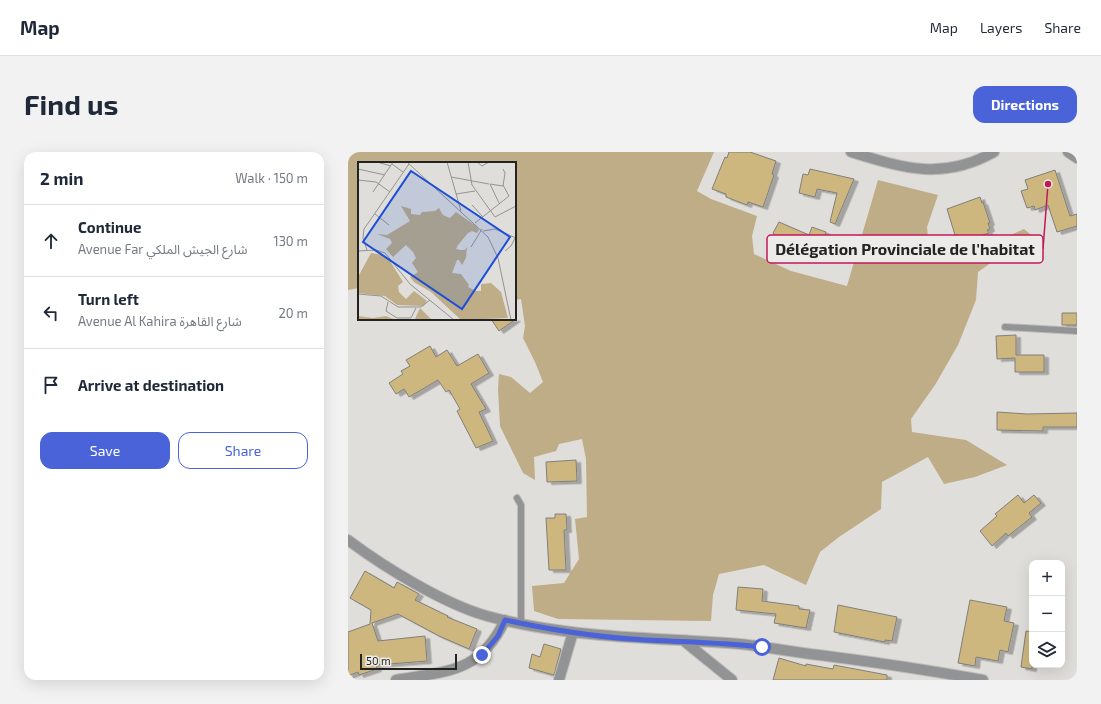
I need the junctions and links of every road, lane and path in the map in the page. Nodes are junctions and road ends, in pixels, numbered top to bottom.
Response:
1 (851, 152) edge
2 (994, 152) edge
3 (1068, 152) edge
4 (1077, 158) edge
5 (1005, 327) dead end
6 (1077, 331) edge
7 (517, 498) dead end
8 (348, 540) edge
9 (505, 620) junction
10 (521, 624) junction
11 (573, 632) junction
12 (684, 641) junction
13 (396, 680) edge
14 (559, 680) edge
15 (732, 680) edge
16 (983, 680) edge

1 - 2 street
3 - 4 street
5 - 6 lane
7 - 10 lane
8 - 9 street
9 - 10 street
9 - 13 street
10 - 11 street
11 - 12 street
11 - 14 street
12 - 15 street
12 - 16 street

